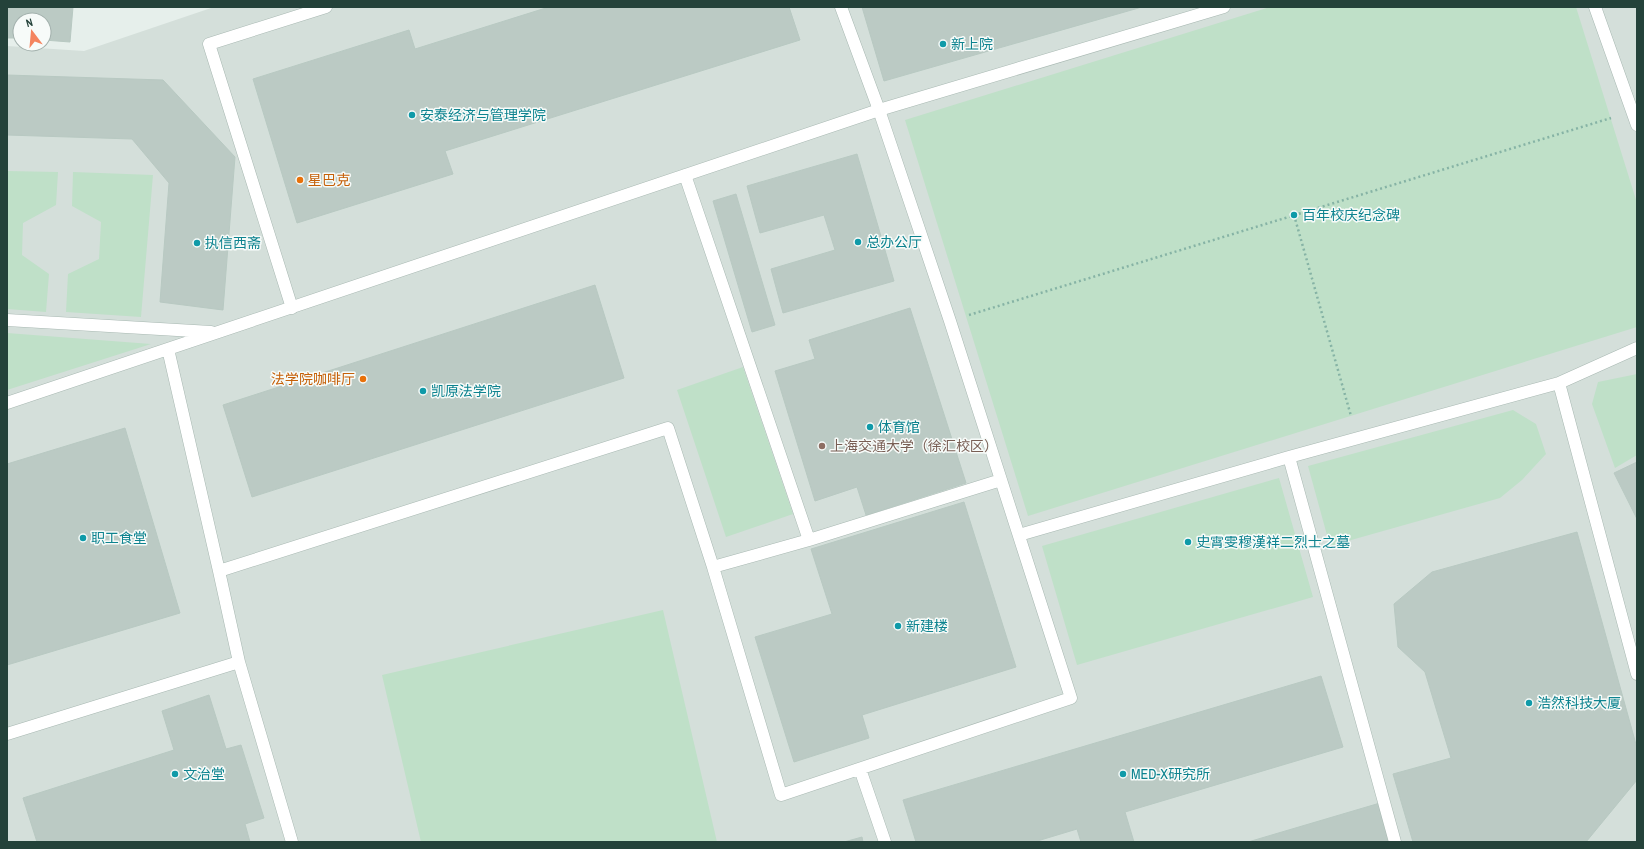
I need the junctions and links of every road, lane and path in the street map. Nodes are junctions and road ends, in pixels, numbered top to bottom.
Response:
1 (326, 7) edge
2 (840, 7) edge
3 (1224, 7) edge
4 (1595, 7) edge
5 (879, 110) junction
6 (1611, 118) dead end
7 (1637, 125) edge
8 (686, 175) junction
9 (1294, 215) junction
10 (292, 308) junction
11 (7, 320) edge
12 (950, 321) junction
13 (219, 332) junction
14 (1637, 348) edge
15 (168, 349) junction
16 (1559, 383) junction
17 (7, 404) edge
18 (1351, 416) dead end
19 (1289, 457) junction
20 (1002, 480) junction
21 (1019, 535) junction
22 (809, 540) junction
23 (713, 567) junction
24 (219, 571) junction
25 (239, 662) junction
26 (1637, 674) edge
27 (7, 734) edge
28 (860, 769) junction
29 (292, 842) edge
30 (885, 842) edge
31 (1395, 842) edge

1 - 10 lane
2 - 5 lane
3 - 5 lane
4 - 7 lane
5 - 8 lane
5 - 12 lane
6 - 9 path
8 - 10 lane
8 - 22 lane
9 - 12 path
9 - 18 path
10 - 13 lane
11 - 13 lane
12 - 20 lane
13 - 15 lane
14 - 16 lane
15 - 17 lane
15 - 24 lane
16 - 19 lane
16 - 26 lane
19 - 21 lane
19 - 31 lane
20 - 21 lane
20 - 22 lane
21 - 28 lane
22 - 23 lane
23 - 24 lane
23 - 28 lane
24 - 25 lane
25 - 27 lane
25 - 29 lane
28 - 30 lane

